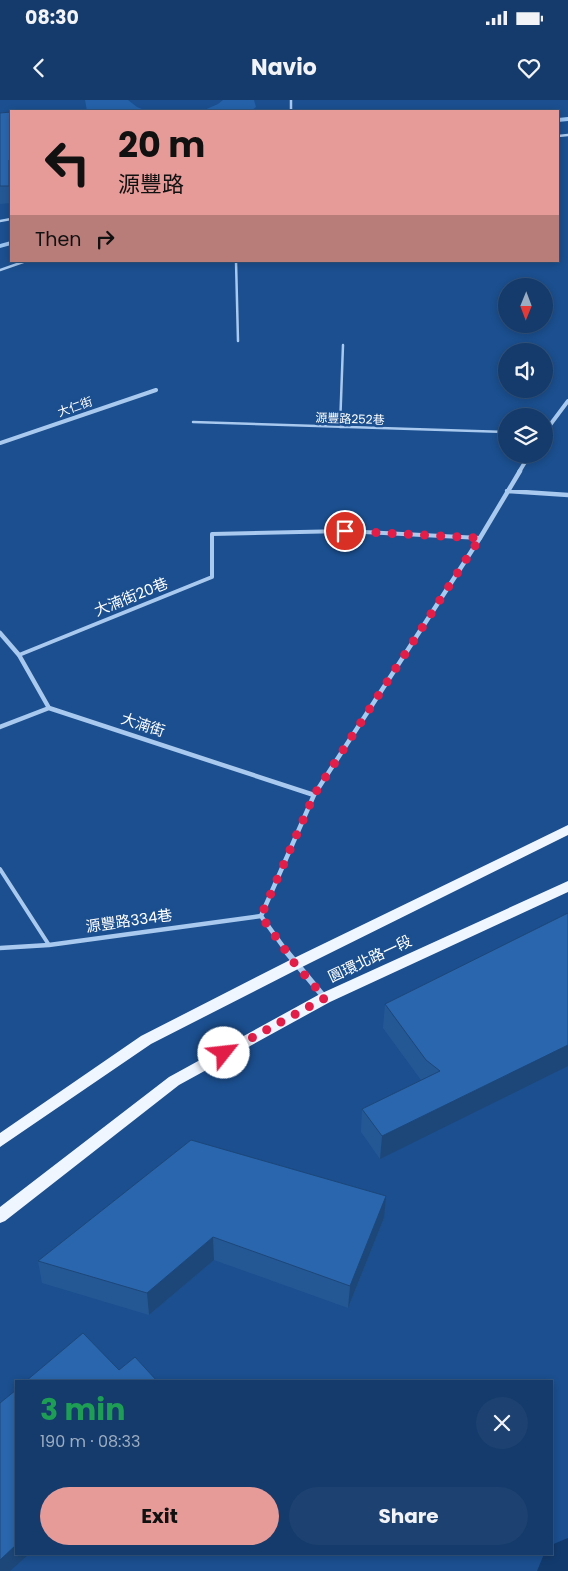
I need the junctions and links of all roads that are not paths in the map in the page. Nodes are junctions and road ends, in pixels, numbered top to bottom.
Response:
1 (23, 262) edge
2 (236, 262) edge
3 (0, 270) edge
4 (238, 341) dead end
5 (343, 345) dead end
6 (156, 390) dead end
7 (568, 401) edge
8 (553, 421) edge
9 (193, 422) dead end
10 (340, 427) junction
11 (498, 432) edge
12 (0, 443) edge
13 (524, 463) edge
14 (507, 491) junction
15 (568, 495) edge
16 (212, 534) joint
17 (480, 538) junction
18 (0, 632) edge
19 (19, 655) junction
20 (49, 708) junction
21 (0, 727) edge
22 (314, 795) junction
23 (568, 830) edge
24 (0, 869) edge
25 (568, 886) edge
26 (261, 916) junction
27 (49, 945) junction
28 (0, 948) edge
29 (295, 964) junction
30 (325, 998) junction
31 (0, 1141) edge
32 (0, 1216) edge

1 - 3 lane
2 - 4 lane
5 - 10 lane
6 - 12 street, 大仁街
7 - 8 street
9 - 10 lane, 源豐路252巷
10 - 11 lane, 源豐路252巷
13 - 14 street
14 - 15 street
14 - 17 street
16 - 17 lane
16 - 19 lane, 大湳街20巷
17 - 22 street
18 - 19 street
19 - 20 street
20 - 21 street
20 - 22 street, 大湳街
22 - 26 street
23 - 29 main road, 圓環北路一段
24 - 27 lane
25 - 30 main road, 圓環北路一段
26 - 27 street, 源豐路334巷
26 - 29 street
27 - 28 street, 源豐路334巷
29 - 30 street
29 - 31 main road, 圓環北路一段
30 - 32 main road, 圓環北路一段

